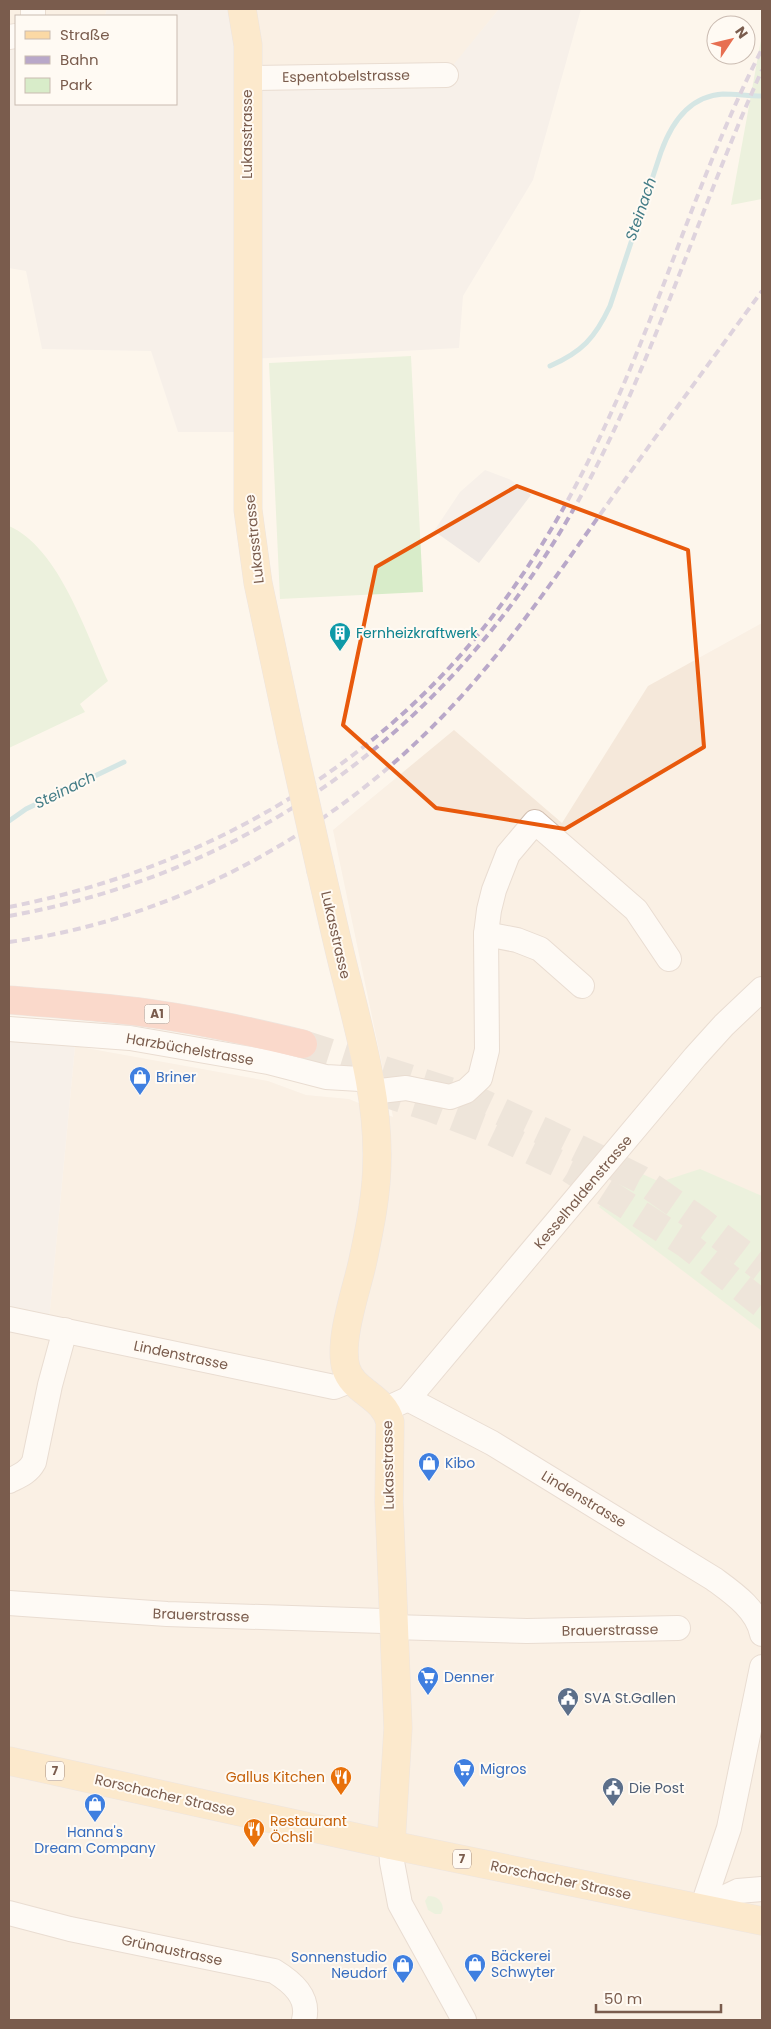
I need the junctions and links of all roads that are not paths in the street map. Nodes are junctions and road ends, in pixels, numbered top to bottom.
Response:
1 (242, 9) edge
2 (446, 75) dead end
3 (247, 78) junction
4 (486, 934) junction
5 (669, 959) dead end
6 (582, 986) dead end
7 (762, 989) edge
8 (9, 1000) edge
9 (9, 1029) edge
10 (303, 1044) tunnel mouth
11 (370, 1085) junction
12 (9, 1319) edge
13 (65, 1330) junction
14 (352, 1380) junction
15 (396, 1404) junction
16 (9, 1481) edge
17 (9, 1603) edge
18 (393, 1625) junction
19 (678, 1628) dead end
20 (762, 1630) edge
21 (762, 1667) edge
22 (9, 1761) edge
23 (391, 1845) junction
24 (762, 1889) edge
25 (702, 1908) junction
26 (9, 1913) edge
27 (762, 1921) edge
28 (304, 2020) edge
29 (464, 2020) edge

1 - 3 main road, Lukasstrasse
2 - 3 street, Espentobelstrasse
3 - 11 main road, Lukasstrasse, bridge
4 - 5 street, Harzbüchelstrasse
4 - 6 street
4 - 11 street, Harzbüchelstrasse
7 - 15 street, Kesselhaldenstrasse
8 - 10 highway, A1
9 - 11 street, Harzbüchelstrasse
11 - 14 main road, Lukasstrasse
12 - 13 street, Lindenstrasse
13 - 14 street, Lindenstrasse
13 - 16 street
14 - 15 main road, Lukasstrasse
15 - 18 main road, Lukasstrasse
15 - 20 street, Lindenstrasse
17 - 18 street, Brauerstrasse
18 - 19 street, Brauerstrasse
18 - 23 main road, Lukasstrasse
21 - 25 street
22 - 23 main road, Rorschacher Strasse / 7
23 - 25 main road, Rorschacher Strasse / 7
23 - 29 street
24 - 25 street
25 - 27 main road, Rorschacher Strasse / 7
26 - 28 street, Grünaustrasse

